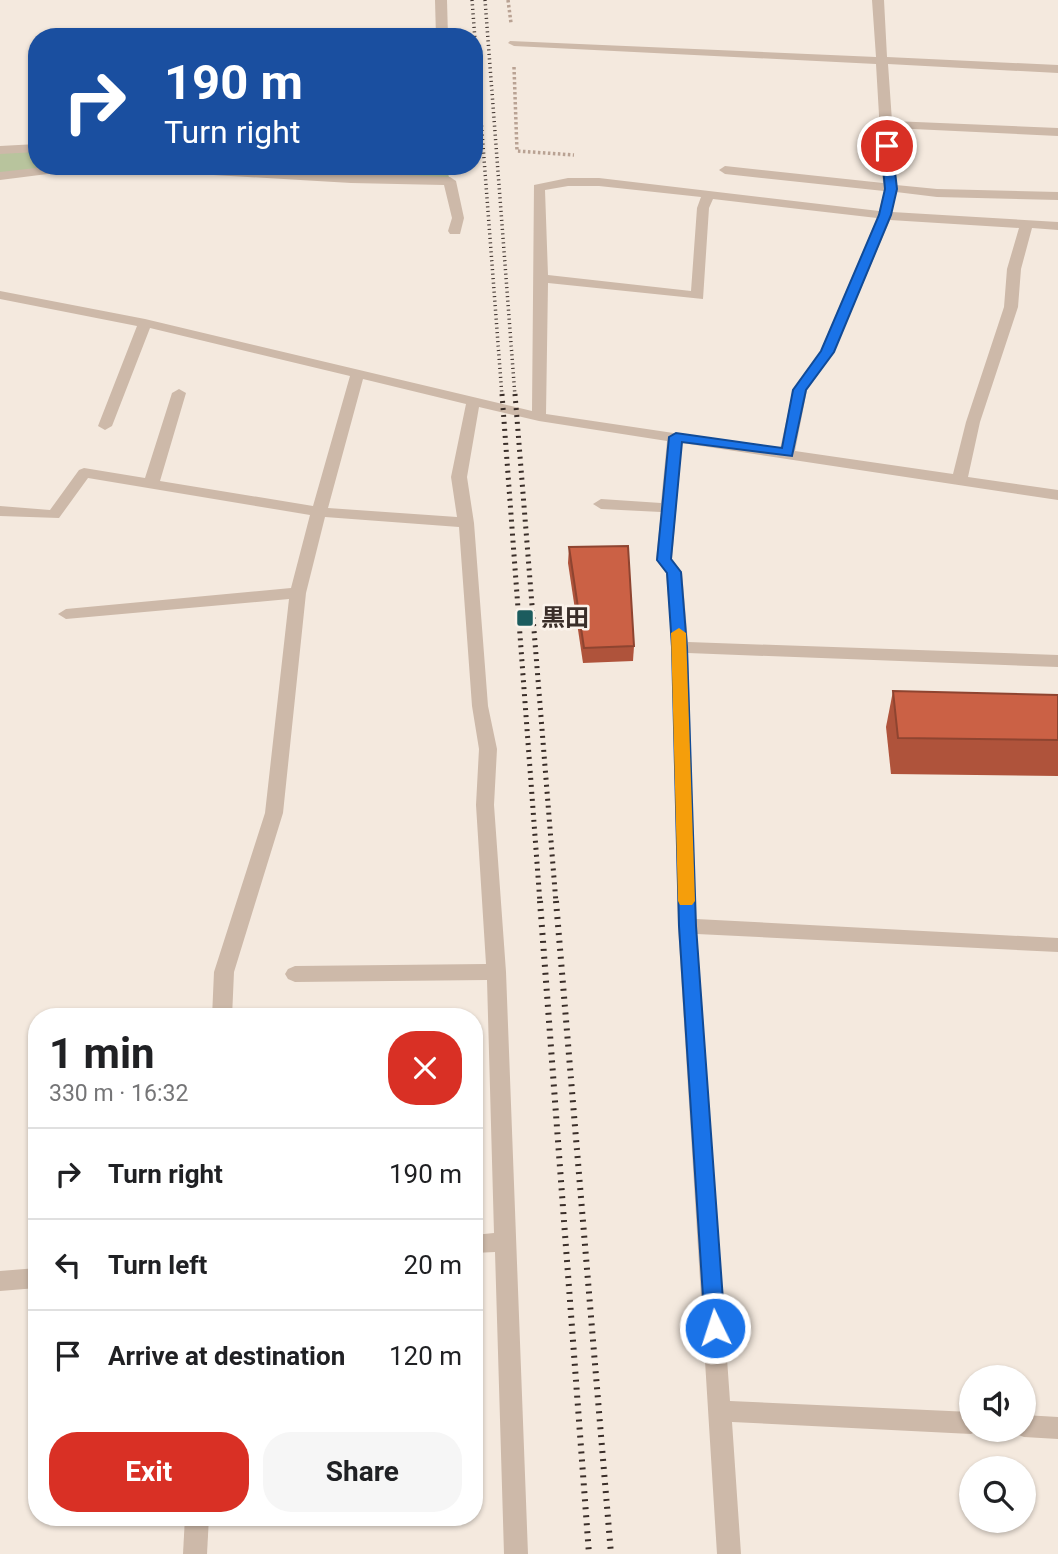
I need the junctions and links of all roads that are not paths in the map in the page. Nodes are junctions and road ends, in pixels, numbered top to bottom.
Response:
1 (441, 0) edge
2 (878, 0) edge
3 (442, 28) edge
4 (514, 43) road end
5 (882, 62) junction
6 (1058, 69) edge
7 (885, 124) junction
8 (1058, 132) edge
9 (28, 148) edge
10 (0, 150) edge
11 (725, 170) dead end
12 (28, 173) edge
13 (329, 175) edge
14 (405, 175) edge
15 (0, 176) edge
16 (404, 180) junction
17 (891, 189) junction
18 (709, 194) junction
19 (1058, 196) edge
20 (885, 215) junction
21 (1027, 224) junction
22 (1058, 226) edge
23 (455, 231) dead end
24 (541, 278) junction
25 (0, 295) edge
26 (145, 323) junction
27 (357, 375) junction
28 (179, 393) dead end
29 (473, 403) junction
30 (539, 418) junction
31 (105, 426) dead end
32 (676, 437) junction
33 (788, 453) junction
34 (959, 481) junction
35 (151, 484) junction
36 (1058, 495) edge
37 (601, 504) dead end
38 (668, 508) junction
39 (0, 510) edge
40 (319, 512) junction
41 (466, 523) junction
42 (298, 593) junction
43 (66, 614) dead end
44 (680, 647) junction
45 (1058, 661) edge
46 (687, 926) junction
47 (1058, 945) edge
48 (496, 972) junction
49 (295, 974) dead end
50 (222, 1008) edge
51 (505, 1242) junction
52 (483, 1243) edge
53 (28, 1279) edge
54 (0, 1281) edge
55 (721, 1411) junction
56 (959, 1422) edge
57 (1036, 1426) edge
58 (1058, 1427) edge
59 (197, 1526) edge
60 (195, 1554) edge
61 (516, 1554) edge
62 (729, 1554) edge

1 - 3 street
2 - 5 street
4 - 5 street
5 - 6 street
5 - 7 street
7 - 8 street
7 - 17 street
9 - 10 street
11 - 17 street
12 - 15 street
13 - 16 street
14 - 16 street
16 - 23 street
17 - 19 street
17 - 20 street
18 - 20 street
18 - 24 street
18 - 24 street
20 - 21 street
20 - 33 street
21 - 22 street
21 - 34 street
24 - 30 street
25 - 26 street
26 - 27 street
26 - 31 street
27 - 29 street
27 - 40 street
28 - 35 street
29 - 30 street
29 - 41 street
30 - 32 street
32 - 33 street
32 - 38 street
33 - 34 street
34 - 36 street
35 - 39 street
35 - 40 street
37 - 38 street
38 - 44 street
40 - 41 street
40 - 42 street
41 - 48 street
42 - 43 street
42 - 50 street
44 - 45 street
44 - 46 street
46 - 47 street
46 - 55 street
48 - 49 street
48 - 51 street
51 - 52 street
51 - 61 street
53 - 54 street
55 - 56 street
55 - 62 street
57 - 58 street
59 - 60 street

